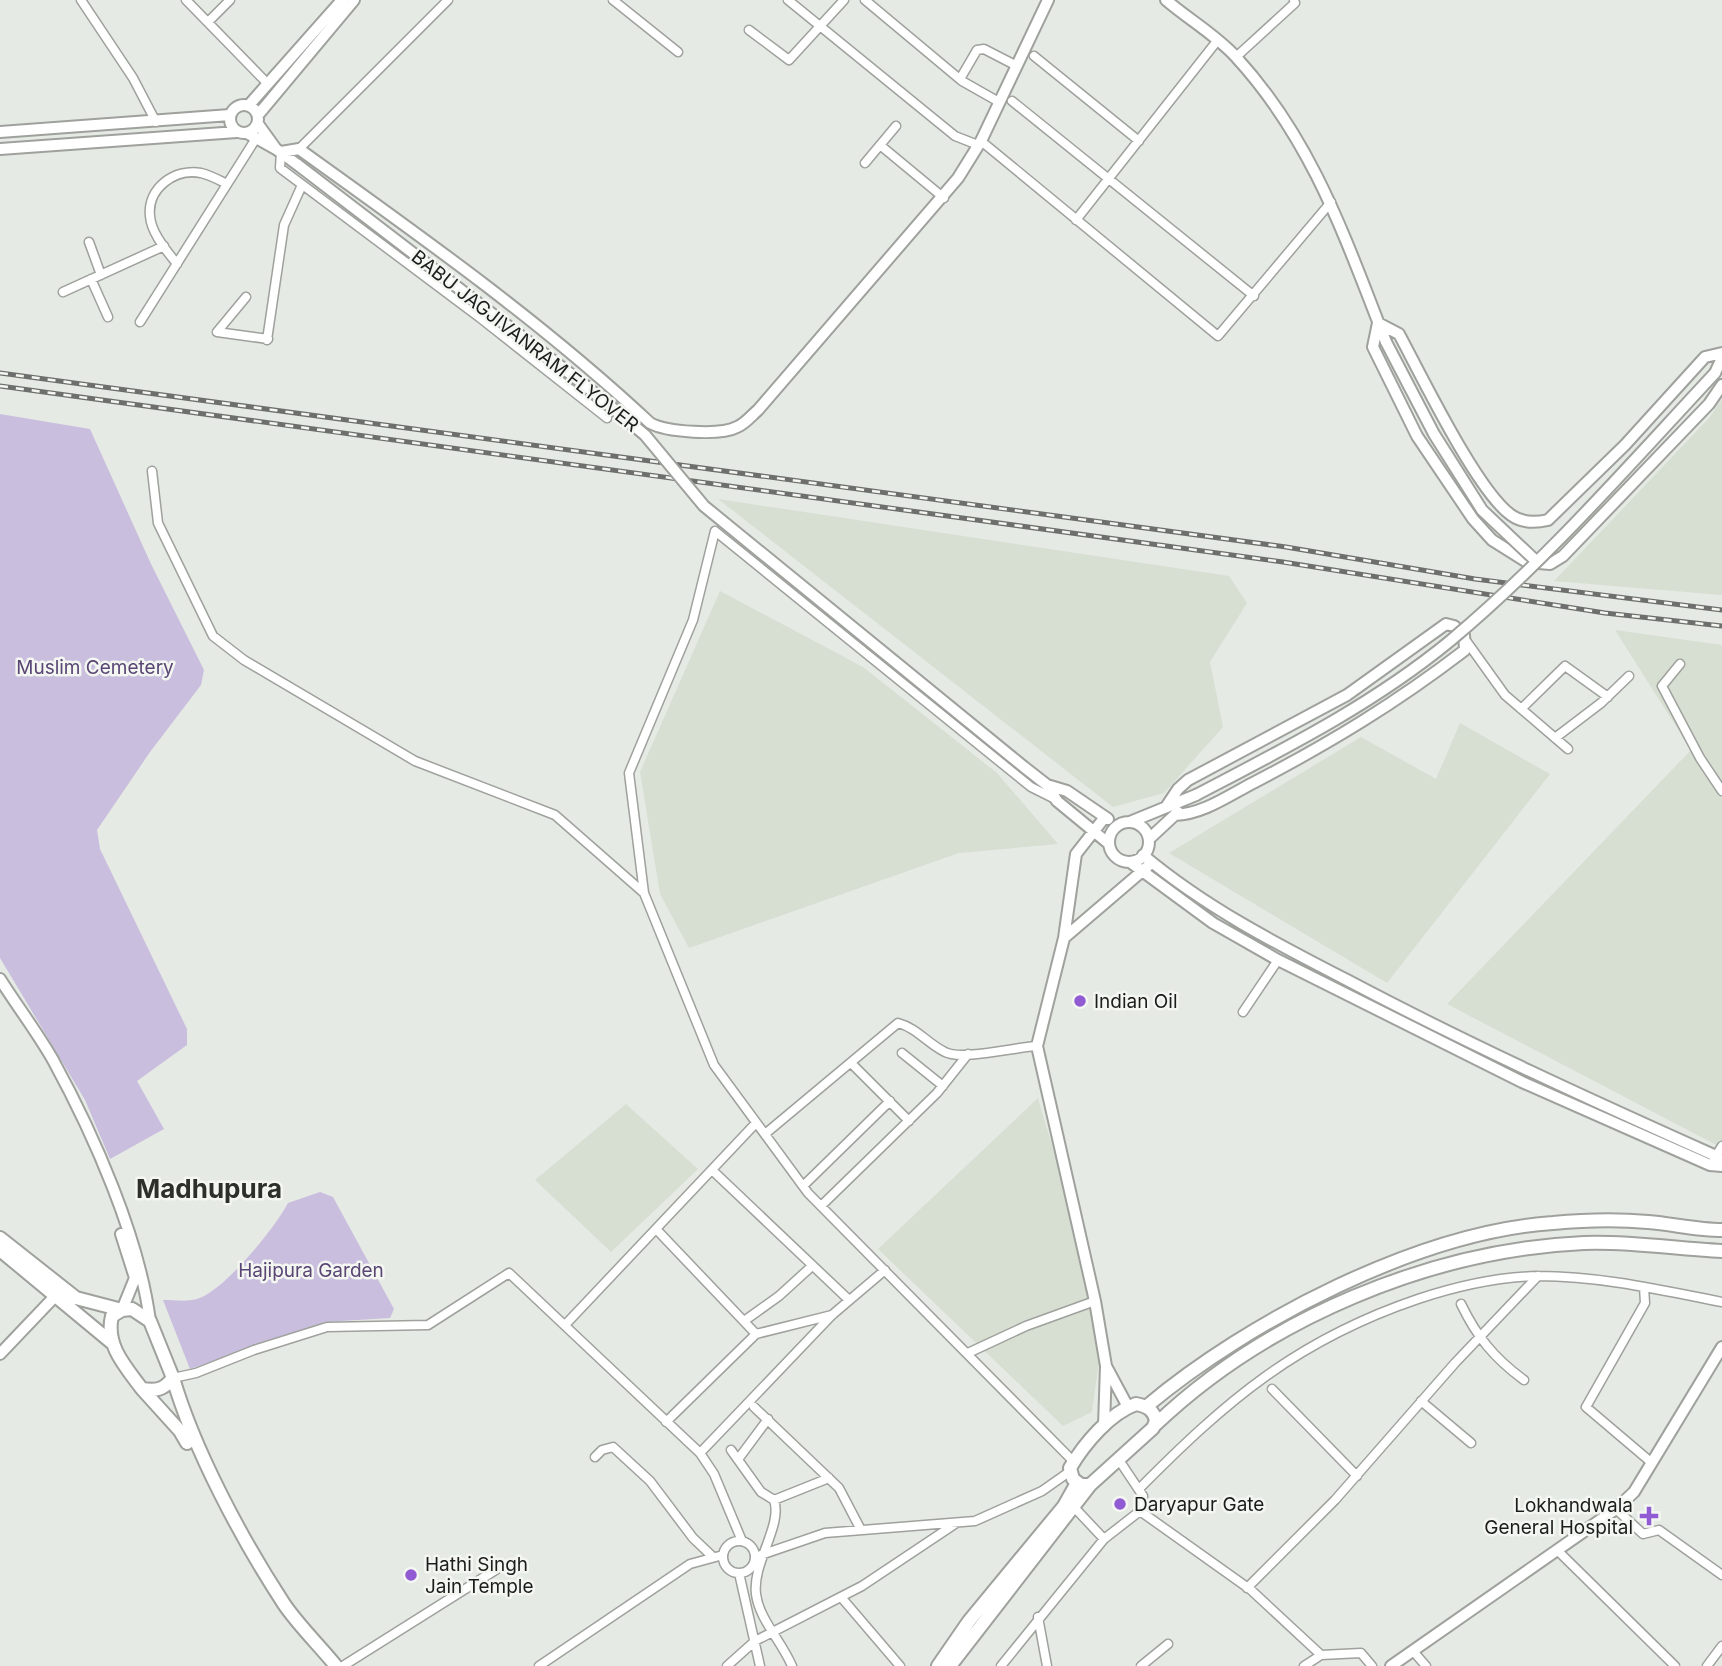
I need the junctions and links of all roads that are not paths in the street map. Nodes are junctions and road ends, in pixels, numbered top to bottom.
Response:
1 (81, 0) edge
2 (186, 0) edge
3 (230, 0) edge
4 (342, 0) edge
5 (354, 0) edge
6 (448, 0) edge
7 (613, 0) edge
8 (788, 0) edge
9 (844, 0) edge
10 (865, 0) edge
11 (1048, 0) edge
12 (1166, 0) edge
13 (1294, 0) edge
14 (208, 22) junction
15 (821, 27) junction
16 (749, 30) dead end
17 (1217, 41) junction
18 (678, 52) dead end
19 (1034, 56) dead end
20 (1236, 57) junction
21 (1017, 66) junction
22 (960, 79) junction
23 (268, 84) junction
24 (1012, 101) dead end
25 (999, 102) junction
26 (249, 105) junction
27 (230, 115) junction
28 (258, 119) junction
29 (156, 122) junction
30 (896, 126) dead end
31 (57, 128) junction
32 (0, 132) edge
33 (246, 135) junction
34 (1139, 141) junction
35 (980, 143) junction
36 (56, 145) junction
37 (880, 145) junction
38 (0, 149) edge
39 (299, 149) junction
40 (279, 151) junction
41 (865, 163) dead end
42 (1108, 180) junction
43 (227, 184) junction
44 (302, 185) junction
45 (944, 198) junction
46 (1332, 201) junction
47 (1076, 220) junction
48 (89, 243) dead end
49 (164, 246) junction
50 (177, 264) junction
51 (101, 275) junction
52 (91, 279) junction
53 (63, 292) dead end
54 (1254, 296) junction
55 (246, 297) dead end
56 (108, 317) dead end
57 (140, 323) dead end
58 (1378, 323) junction
59 (1722, 355) edge
60 (1722, 385) edge
61 (607, 418) dead end
62 (152, 471) dead end
63 (1514, 517) junction
64 (1492, 540) junction
65 (1536, 561) junction
66 (1466, 642) junction
67 (1680, 664) dead end
68 (1629, 676) dead end
69 (1608, 697) junction
70 (1521, 709) junction
71 (1555, 738) junction
72 (1568, 749) dead end
73 (1047, 785) junction
74 (1722, 791) edge
75 (1058, 801) junction
76 (1170, 811) junction
77 (1105, 817) junction
78 (1130, 822) junction
79 (1117, 825) junction
80 (1093, 830) junction
81 (1149, 839) junction
82 (1108, 843) junction
83 (1148, 859) junction
84 (1130, 862) junction
85 (1142, 872) junction
86 (644, 893) junction
87 (1064, 938) junction
88 (1278, 960) junction
89 (0, 979) edge
90 (0, 992) edge
91 (1243, 1013) dead end
92 (1037, 1046) junction
93 (902, 1053) dead end
94 (968, 1054) junction
95 (851, 1063) junction
96 (943, 1086) junction
97 (890, 1101) junction
98 (909, 1121) junction
99 (757, 1123) junction
100 (765, 1135) junction
101 (1718, 1159) edge
102 (712, 1170) junction
103 (803, 1186) junction
104 (821, 1206) junction
105 (656, 1229) junction
106 (1722, 1230) edge
107 (0, 1238) edge
108 (0, 1250) edge
109 (1722, 1251) edge
110 (812, 1266) junction
111 (885, 1270) junction
112 (1538, 1276) junction
113 (1644, 1287) junction
114 (59, 1292) junction
115 (849, 1300) junction
116 (1095, 1301) junction
117 (1722, 1302) edge
118 (1461, 1304) dead end
119 (122, 1310) junction
120 (832, 1315) junction
121 (150, 1321) junction
122 (744, 1321) junction
123 (565, 1325) junction
124 (756, 1334) junction
125 (1479, 1337) junction
126 (111, 1343) junction
127 (1722, 1347) edge
128 (968, 1353) junction
129 (0, 1354) edge
130 (1106, 1366) junction
131 (173, 1377) junction
132 (1524, 1380) dead end
133 (142, 1389) junction
134 (1272, 1389) dead end
135 (1421, 1401) junction
136 (1147, 1406) junction
137 (754, 1407) dead end
138 (1128, 1407) junction
139 (768, 1419) junction
140 (666, 1422) junction
141 (1155, 1425) junction
142 (1104, 1426) junction
143 (1471, 1443) dead end
144 (731, 1450) dead end
145 (700, 1453) junction
146 (596, 1457) dead end
147 (738, 1458) junction
148 (1119, 1460) junction
149 (1651, 1463) junction
150 (1073, 1472) junction
151 (1357, 1476) junction
152 (829, 1478) junction
153 (1090, 1485) junction
154 (1139, 1489) junction
155 (774, 1500) junction
156 (1071, 1504) junction
157 (1616, 1509) junction
158 (1140, 1511) junction
159 (957, 1522) junction
160 (861, 1530) junction
161 (1104, 1539) junction
162 (742, 1541) junction
163 (1558, 1551) junction
164 (718, 1556) junction
165 (758, 1556) junction
166 (497, 1569) dead end
167 (739, 1573) junction
168 (1722, 1575) edge
169 (1247, 1588) junction
170 (841, 1597) junction
171 (1038, 1616) junction
172 (775, 1631) junction
173 (755, 1641) junction
174 (1168, 1644) dead end
175 (1722, 1646) edge
176 (1413, 1651) junction
177 (1321, 1655) junction
178 (325, 1666) edge
179 (336, 1666) edge
180 (343, 1666) edge
181 (538, 1666) edge
182 (727, 1666) edge
183 (760, 1666) edge
184 (792, 1666) edge
185 (900, 1666) edge
186 (938, 1666) edge
187 (950, 1666) edge
188 (1001, 1666) edge
189 (1047, 1666) edge
190 (1141, 1666) edge
191 (1304, 1666) edge
192 (1319, 1666) edge
193 (1372, 1666) edge
194 (1391, 1666) edge
195 (1426, 1666) edge
196 (1675, 1666) edge
197 (1707, 1666) edge

1 - 29 street
2 - 14 street
3 - 14 street
4 - 23 street
5 - 28 street
6 - 39 street
7 - 18 street
8 - 15 street
9 - 15 street
10 - 22 street
11 - 21 street
12 - 17 street
13 - 20 street
14 - 23 street
15 - 16 street
15 - 35 street
17 - 20 street
17 - 34 street
19 - 34 street
20 - 46 street
21 - 22 street
21 - 25 street
22 - 25 street
23 - 26 street
24 - 42 street
25 - 35 street
26 - 27 street
26 - 28 street
27 - 29 street
27 - 33 street
28 - 33 street
28 - 40 street
29 - 31 street
30 - 37 street
31 - 32 street
31 - 36 street
33 - 36 street
33 - 40 street
33 - 43 street
34 - 42 street
35 - 45 street
35 - 47 street
36 - 38 street
37 - 41 street
37 - 45 street
39 - 40 street
39 - 45 street
40 - 44 street
40 - 73 street, BABU JAGJIVANRAM FLYOVER, bridge
42 - 47 street
42 - 54 street
43 - 49 street
43 - 50 street
44 - 55 street
44 - 61 street
46 - 54 street
46 - 58 street
47 - 54 street
48 - 51 street
49 - 50 street
49 - 51 street
50 - 57 street
51 - 52 street
52 - 53 street
52 - 56 street
58 - 63 street
58 - 64 street
58 - 65 street, bridge
59 - 63 street
59 - 65 street, bridge
60 - 64 street
62 - 86 street
63 - 64 street
65 - 76 street, bridge
66 - 70 street
66 - 76 street
66 - 76 street
67 - 74 street
68 - 69 street
69 - 70 street
69 - 71 street
70 - 71 street
71 - 72 street
73 - 75 street
73 - 77 street
75 - 80 street
75 - 86 street
76 - 78 street
76 - 81 street
77 - 79 street
77 - 80 street
78 - 79 street
78 - 81 street
79 - 82 street
80 - 82 street
80 - 87 street
81 - 83 street
82 - 84 street
83 - 84 street
83 - 85 street
83 - 101 street
84 - 85 street
85 - 87 street
85 - 88 street
86 - 99 street
87 - 92 street
88 - 91 street
88 - 101 street
89 - 121 street
90 - 119 street
92 - 94 street
92 - 116 street
93 - 96 street
94 - 95 street
94 - 96 street
95 - 97 street
95 - 100 street
96 - 98 street
97 - 98 street
97 - 103 street
98 - 104 street
99 - 100 street
99 - 102 street
100 - 103 street
102 - 105 street
102 - 110 street
103 - 104 street
104 - 111 street
105 - 122 street
105 - 123 street
106 - 136 main road
107 - 114 main road
108 - 114 main road
109 - 141 main road
110 - 115 street
110 - 122 street
111 - 115 street
111 - 128 street
112 - 113 street
112 - 125 street
112 - 154 street
113 - 117 street
113 - 149 street
114 - 119 main road
114 - 126 main road
114 - 129 street
115 - 120 street
116 - 128 street
116 - 130 street
118 - 125 street
119 - 121 main road
119 - 126 main road
120 - 124 street
120 - 145 street
121 - 131 main road
122 - 124 street
123 - 131 street
123 - 140 street
124 - 140 street
125 - 132 street
125 - 135 street
126 - 133 main road
127 - 149 street
128 - 150 street
130 - 138 street
130 - 142 street
131 - 133 main road
131 - 179 main road
133 - 178 main road
134 - 151 street
135 - 143 street
135 - 151 street
136 - 138 main road
136 - 141 main road
137 - 139 street
138 - 142 main road
139 - 147 street
139 - 152 street
140 - 145 street
141 - 148 main road
142 - 150 main road
144 - 147 street
145 - 162 street
146 - 164 street
147 - 155 street
148 - 153 main road
148 - 154 street
149 - 157 street
150 - 153 main road
150 - 156 main road
150 - 159 street
151 - 169 street
152 - 155 street
152 - 160 street
153 - 156 main road
154 - 158 street
155 - 165 street
156 - 161 street
156 - 186 main road
156 - 187 main road
157 - 163 street
157 - 168 street
158 - 161 street
158 - 169 street
159 - 160 street
159 - 170 street
160 - 165 street
161 - 171 street
162 - 164 street
162 - 165 street
163 - 176 street
163 - 196 street
164 - 167 street
164 - 181 street
165 - 167 street
165 - 172 street
166 - 180 street
167 - 173 street
169 - 177 street
170 - 172 street
170 - 185 street
171 - 188 street
171 - 189 street
172 - 173 street
172 - 184 street
173 - 182 street
173 - 183 street
174 - 190 street
175 - 197 street
176 - 194 street
176 - 195 street
177 - 191 street
177 - 192 street
177 - 193 street

